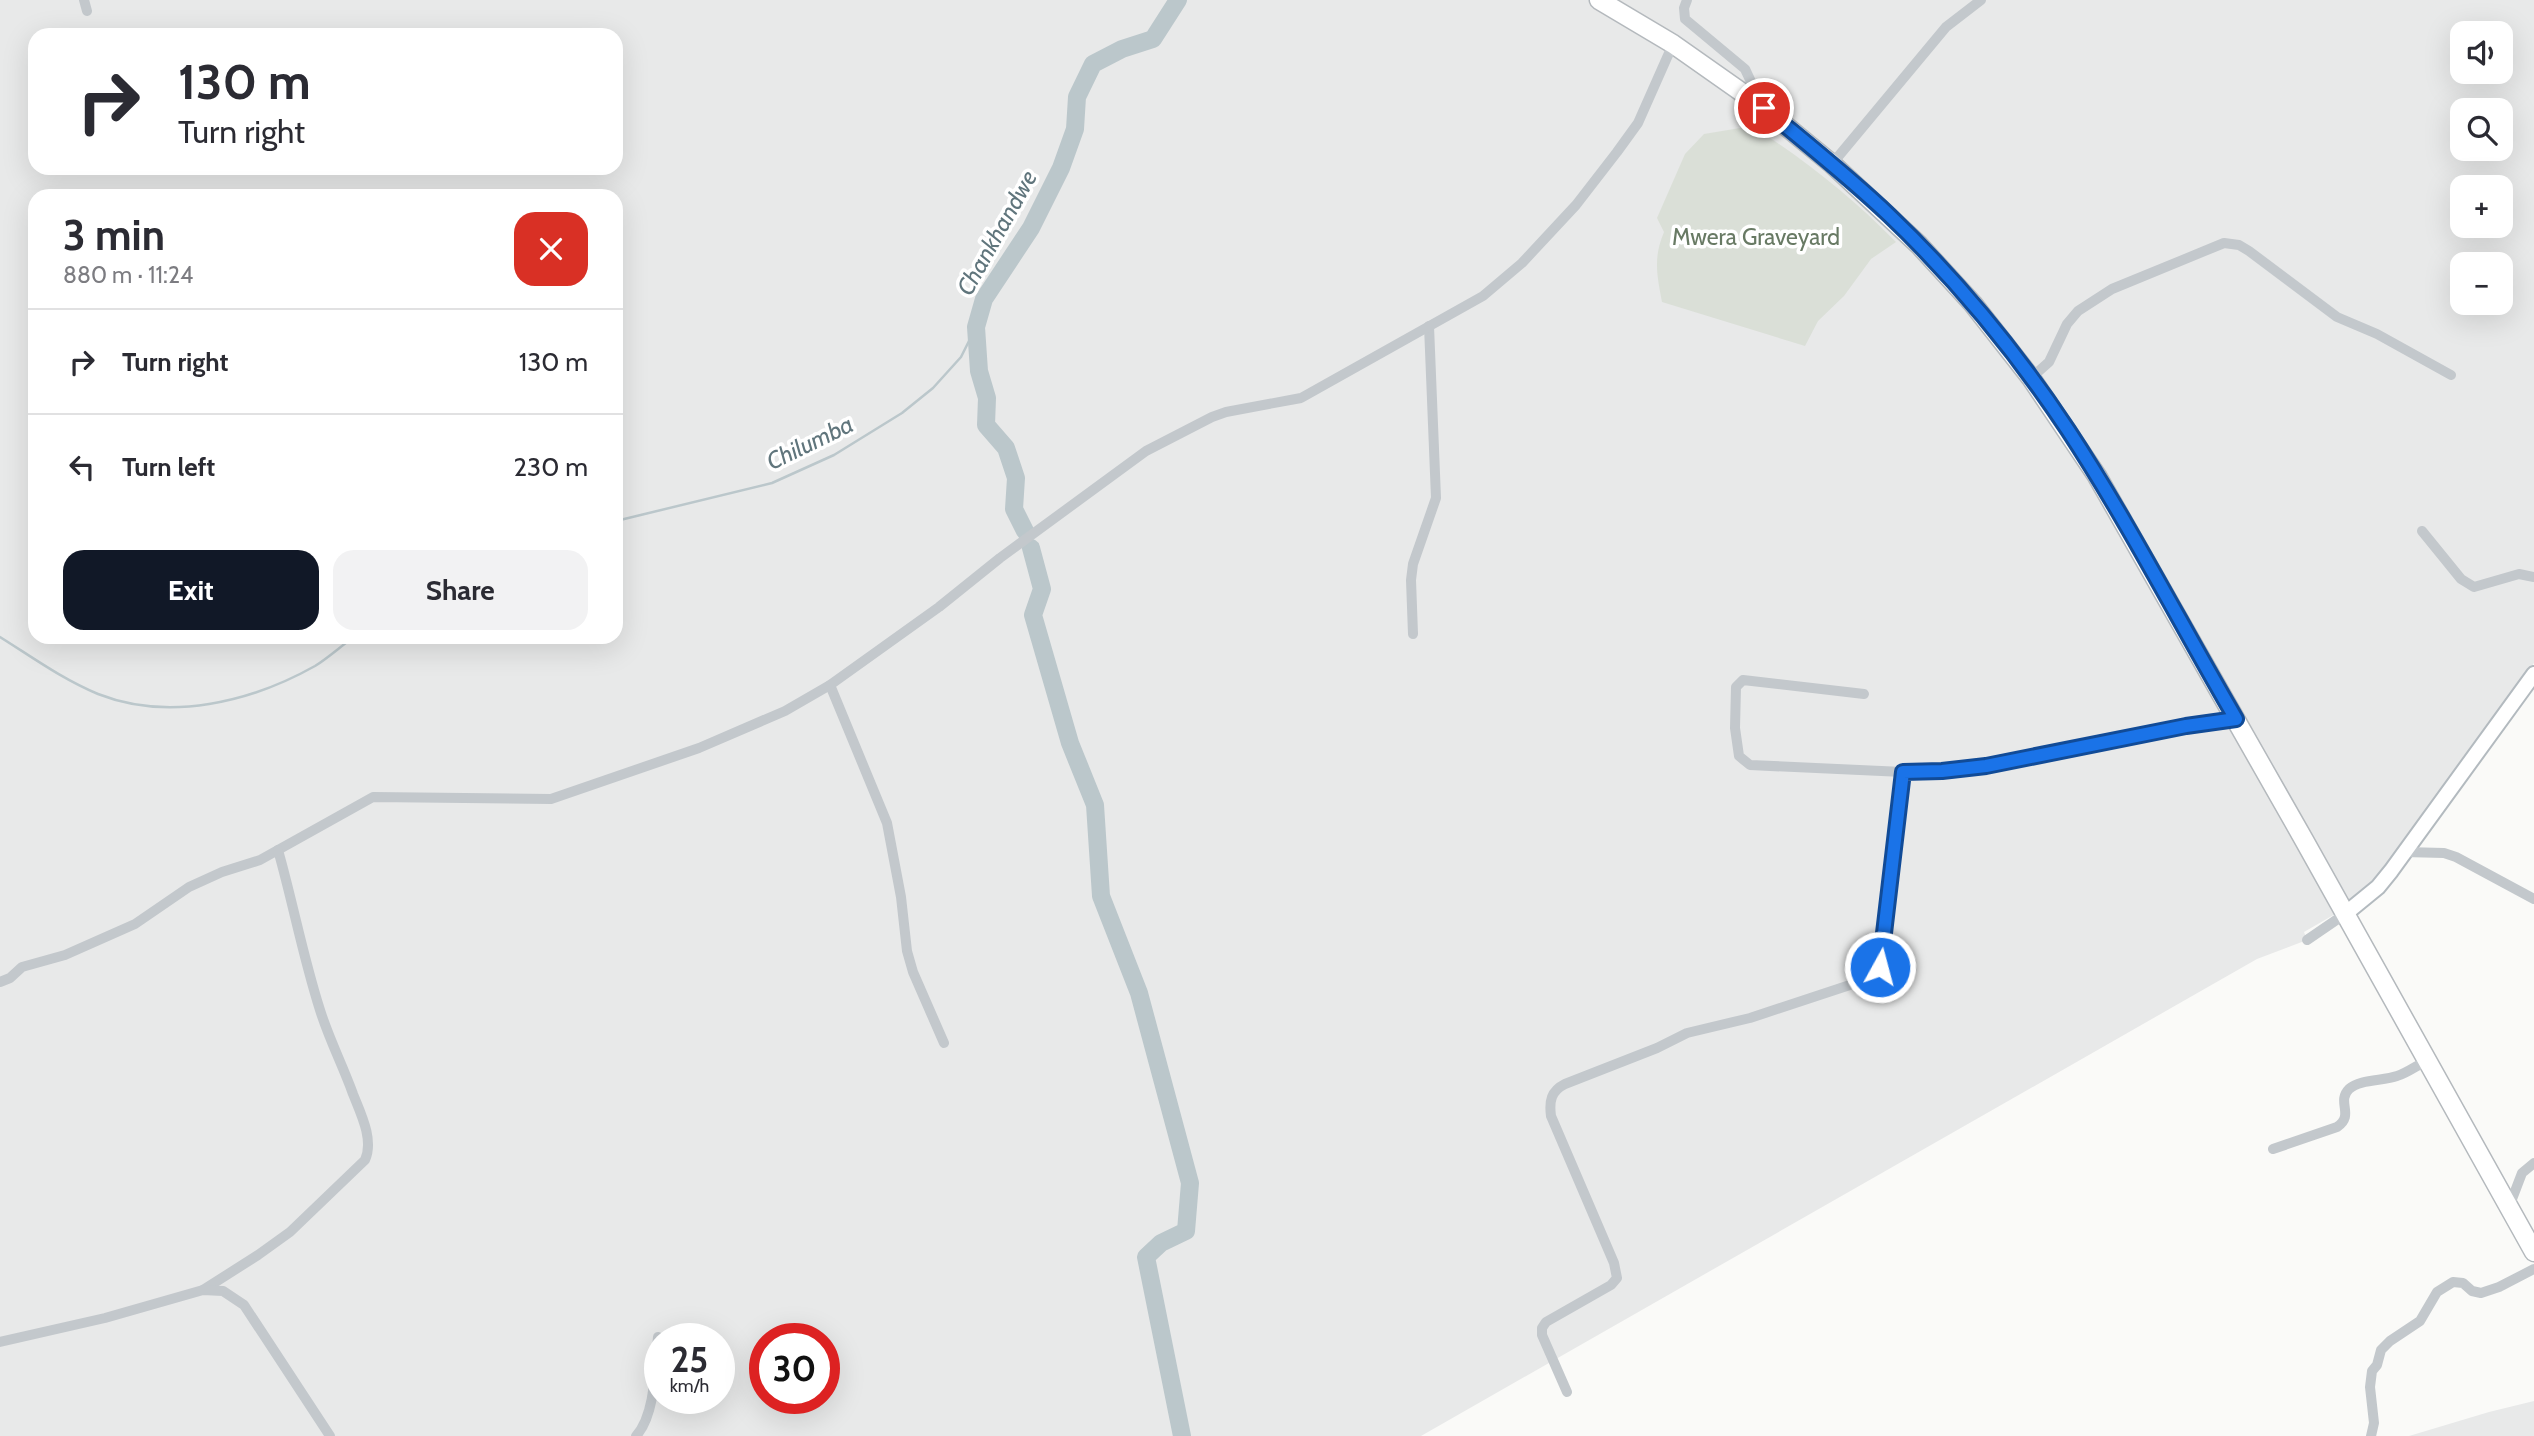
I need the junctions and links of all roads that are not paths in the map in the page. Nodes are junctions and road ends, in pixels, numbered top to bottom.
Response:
1 (84, 0) edge
2 (1599, 0) edge
3 (1687, 0) edge
4 (1980, 0) edge
5 (87, 11) dead end
6 (1673, 44) junction
7 (1764, 108) junction
8 (1832, 164) junction
9 (1429, 326) junction
10 (2451, 375) dead end
11 (2031, 378) junction
12 (2422, 531) dead end
13 (2534, 577) edge
14 (1413, 634) dead end
15 (2534, 674) edge
16 (830, 685) junction
17 (1864, 694) dead end
18 (2236, 719) junction
19 (1903, 772) junction
20 (278, 850) junction
21 (2404, 852) junction
22 (2534, 899) edge
23 (2345, 914) junction
24 (2307, 940) dead end
25 (0, 982) edge
26 (944, 1043) dead end
27 (2426, 1061) junction
28 (2273, 1149) dead end
29 (2534, 1163) edge
30 (2509, 1208) junction
31 (2534, 1252) edge
32 (2534, 1269) edge
33 (203, 1290) junction
34 (0, 1342) edge
35 (1567, 1392) dead end
36 (649, 1414) edge
37 (330, 1436) edge
38 (636, 1436) edge
39 (2371, 1436) edge

1 - 5 street
2 - 6 highway
3 - 7 street
4 - 8 street
6 - 7 highway
6 - 9 street
7 - 8 highway
8 - 11 highway
9 - 14 street
9 - 16 street
10 - 11 street
11 - 18 highway
12 - 13 street
15 - 21 street
16 - 20 street
16 - 26 street
17 - 19 street
18 - 19 street
18 - 23 highway
19 - 35 street
20 - 25 street
20 - 33 street
21 - 22 street
21 - 23 street
23 - 24 street
23 - 27 highway
27 - 28 street
27 - 30 highway
29 - 30 street
30 - 31 highway
32 - 39 street
33 - 34 street
33 - 37 street
36 - 38 street

